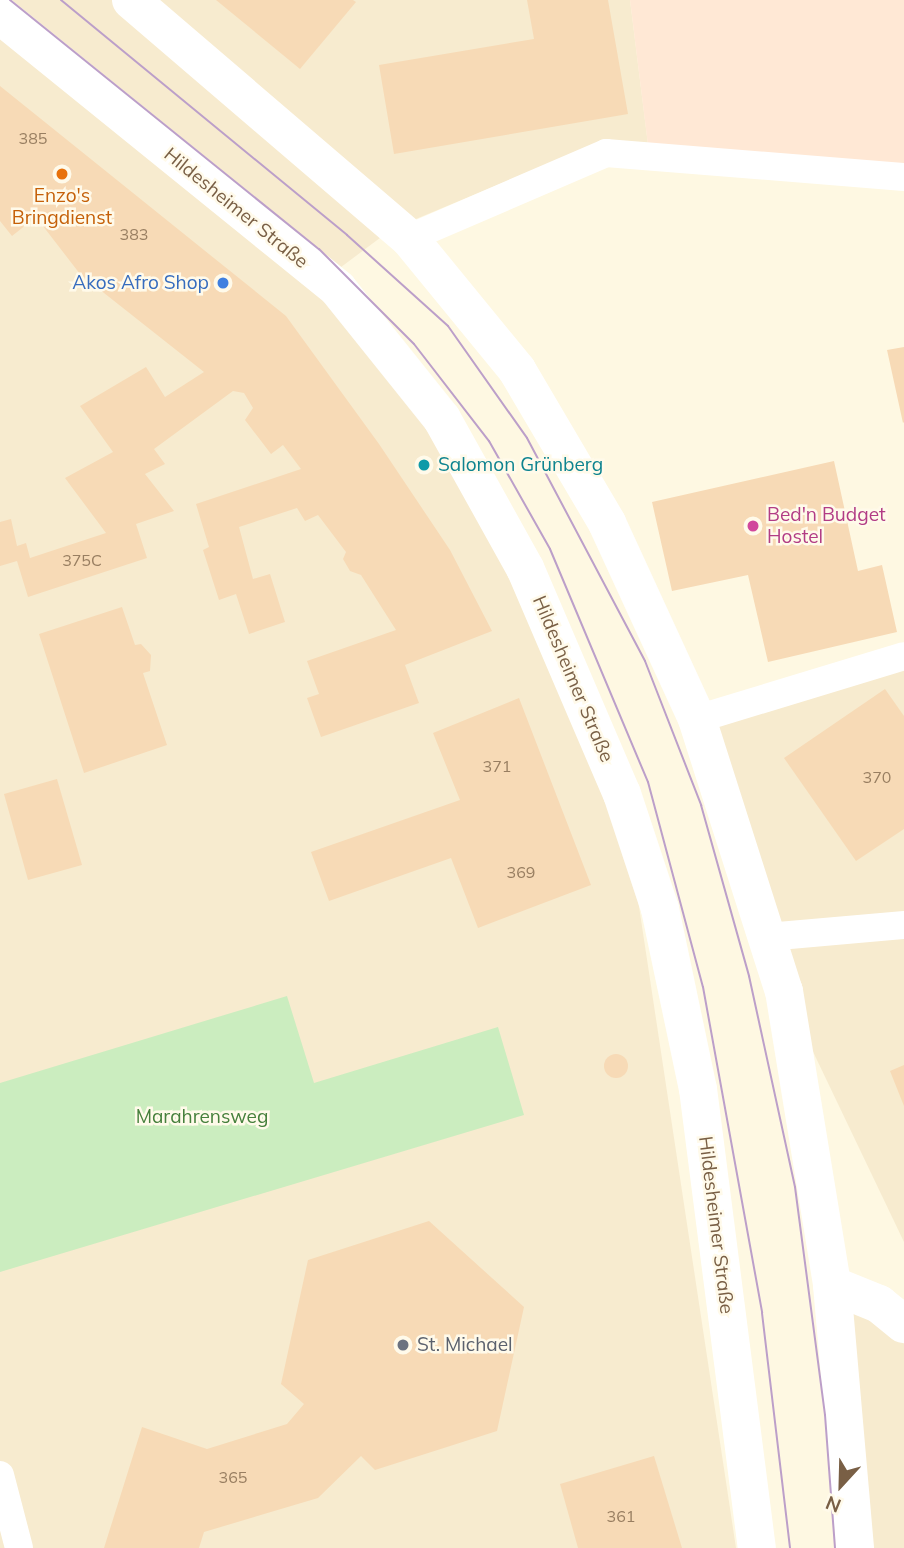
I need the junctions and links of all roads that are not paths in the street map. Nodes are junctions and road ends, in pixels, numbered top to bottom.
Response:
1 (131, 0) edge
2 (0, 15) edge
3 (904, 177) edge
4 (409, 238) junction
5 (904, 656) edge
6 (697, 719) junction
7 (904, 925) edge
8 (767, 937) junction
9 (832, 1285) junction
10 (904, 1324) edge
11 (0, 1475) edge
12 (19, 1548) edge
13 (757, 1548) edge
14 (855, 1548) edge

1 - 4 main road
2 - 13 main road, Hildesheimer Straße
3 - 4 lane
4 - 6 main road
5 - 6 lane
6 - 8 main road
7 - 8 lane
8 - 9 main road
9 - 10 main road
9 - 14 main road
11 - 12 lane

